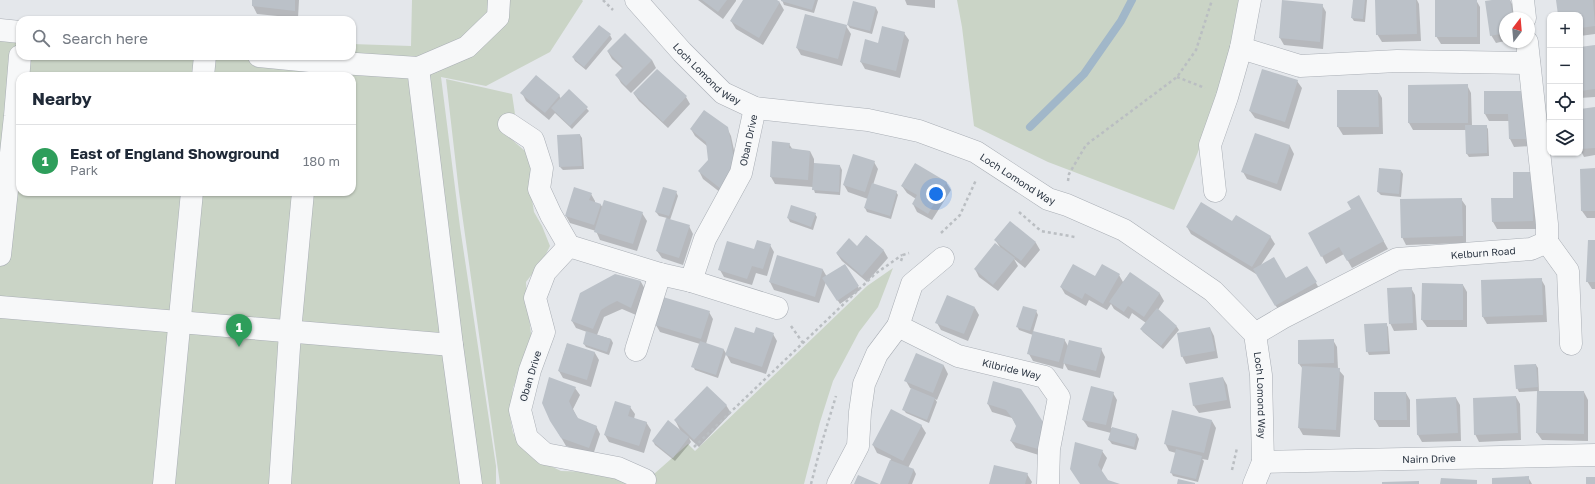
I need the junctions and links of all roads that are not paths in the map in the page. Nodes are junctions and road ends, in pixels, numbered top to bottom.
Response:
1 (499, 0) edge
2 (636, 0) edge
3 (1250, 0) edge
4 (1524, 0) edge
5 (1525, 12) edge
6 (0, 30) edge
7 (16, 32) edge
8 (1241, 48) junction
9 (1528, 52) edge
10 (20, 60) edge
11 (205, 60) edge
12 (275, 60) edge
13 (418, 68) junction
14 (310, 69) edge
15 (19, 72) edge
16 (203, 72) edge
17 (16, 104) edge
18 (755, 108) junction
19 (509, 124) dead end
20 (1215, 191) dead end
21 (192, 196) edge
22 (303, 196) edge
23 (1547, 242) junction
24 (569, 246) junction
25 (0, 255) edge
26 (942, 258) dead end
27 (660, 274) junction
28 (691, 281) junction
29 (0, 307) edge
30 (777, 308) dead end
31 (179, 323) junction
32 (898, 326) junction
33 (290, 332) junction
34 (1255, 334) junction
35 (1571, 344) dead end
36 (452, 345) junction
37 (636, 350) dead end
38 (1595, 455) edge
39 (1263, 462) junction
40 (644, 480) dead end
41 (164, 484) edge
42 (280, 484) edge
43 (471, 484) edge
44 (838, 484) edge
45 (1048, 484) edge
46 (1254, 484) edge

1 - 13 street
2 - 18 street, Loch Lomond Way
3 - 8 street
4 - 5 street
6 - 7 street
8 - 9 street
8 - 20 street
9 - 23 street
10 - 15 street
11 - 16 street
12 - 14 street
13 - 14 street
13 - 36 street
17 - 25 street
18 - 28 street, Oban Drive
18 - 34 street, Loch Lomond Way
19 - 24 street
21 - 31 street
22 - 33 street
23 - 34 street, Kelburn Road
23 - 35 street
24 - 27 street
24 - 40 street, Oban Drive
26 - 32 street
27 - 28 street
27 - 37 street
28 - 30 street
29 - 31 street
31 - 33 street
31 - 41 street
32 - 44 street
32 - 45 street, Kilbride Way
33 - 36 street
33 - 42 street
34 - 39 street, Loch Lomond Way
36 - 43 street
38 - 39 street, Nairn Drive
39 - 46 street, Loch Lomond Way

